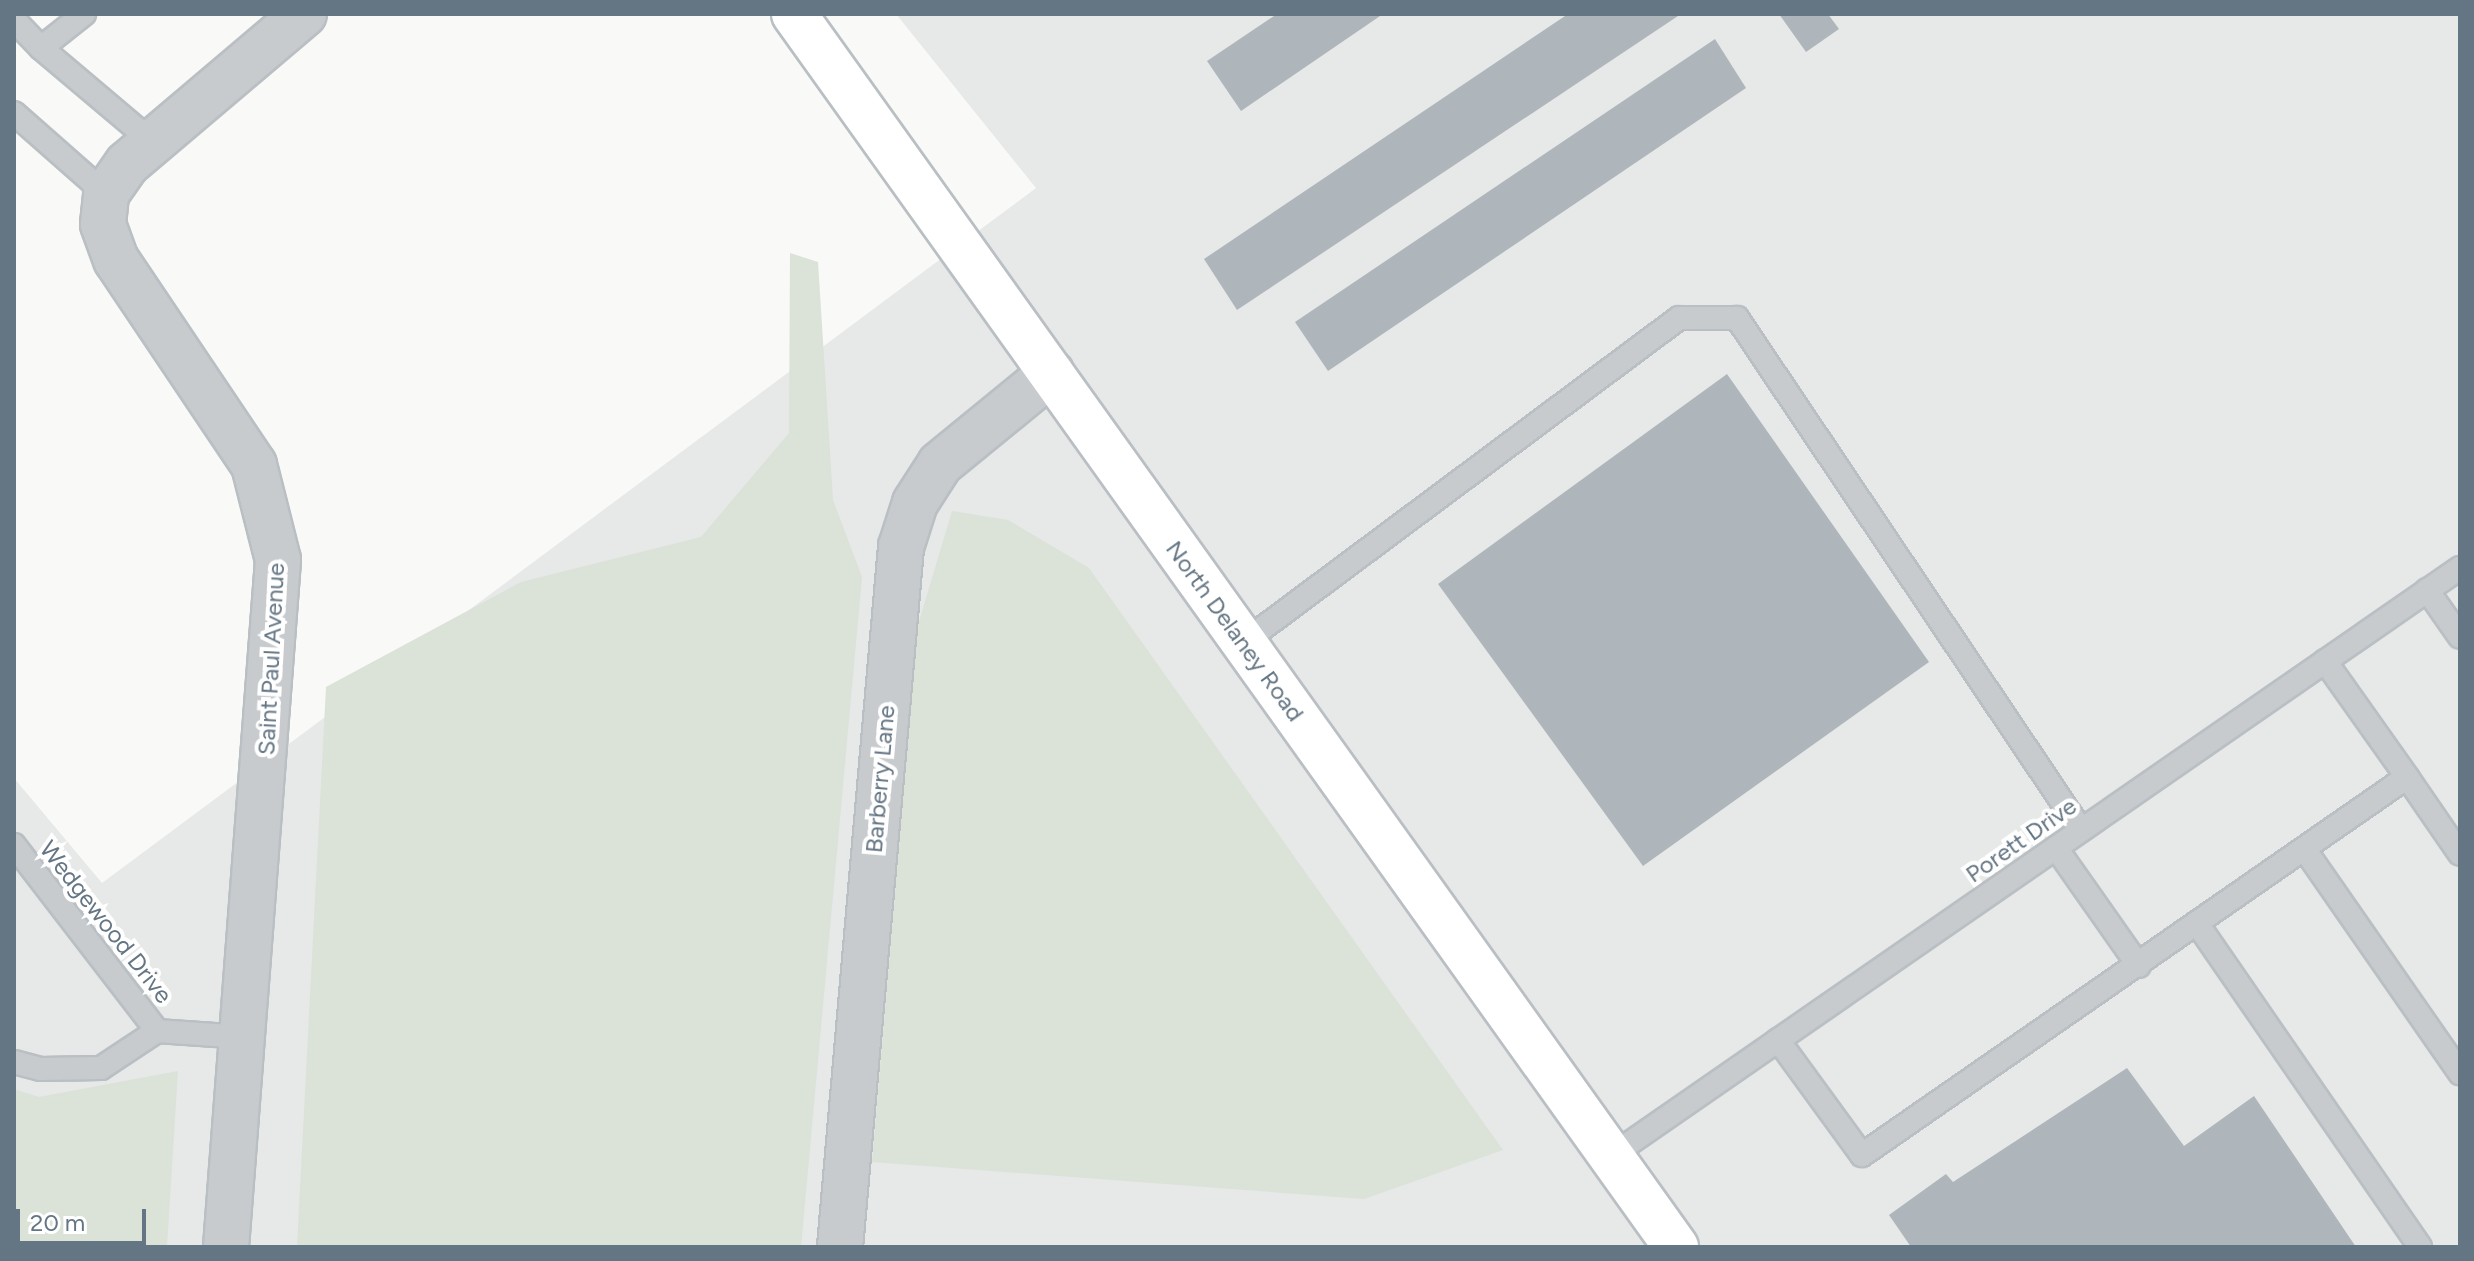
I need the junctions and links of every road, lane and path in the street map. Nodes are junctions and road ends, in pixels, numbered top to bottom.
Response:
1 (84, 14) edge
2 (794, 14) edge
3 (294, 17) edge
4 (14, 20) edge
5 (41, 48) junction
6 (14, 113) edge
7 (151, 141) junction
8 (106, 194) junction
9 (1051, 373) junction
10 (2460, 568) edge
11 (2427, 590) junction
12 (2460, 637) edge
13 (1244, 642) junction
14 (2325, 661) junction
15 (2407, 777) junction
16 (2081, 830) junction
17 (14, 845) edge
18 (2056, 848) junction
19 (2305, 850) junction
20 (2460, 854) edge
21 (2198, 925) junction
22 (2139, 966) junction
23 (157, 1031) junction
24 (244, 1037) junction
25 (1778, 1040) junction
26 (14, 1062) edge
27 (2460, 1073) edge
28 (1611, 1156) junction
29 (226, 1247) edge
30 (840, 1247) edge
31 (1676, 1247) edge
32 (2420, 1247) edge

1 - 5 lane
2 - 9 street, North Delaney Road
3 - 7 street
4 - 5 lane
5 - 7 lane
6 - 8 lane
7 - 8 street
8 - 24 street, Saint Paul Avenue
9 - 13 street, North Delaney Road
9 - 30 street, Barberry Lane
10 - 11 lane, Porett Drive
11 - 12 lane
11 - 14 lane, Porett Drive
13 - 16 lane
13 - 28 street, North Delaney Road
14 - 15 lane
14 - 16 lane, Porett Drive
15 - 19 lane
15 - 20 lane
16 - 18 lane, Porett Drive
17 - 23 lane, Wedgewood Drive
18 - 22 lane
18 - 25 lane, Porett Drive
19 - 21 lane
19 - 27 lane
21 - 22 lane
21 - 32 lane
22 - 25 lane
23 - 24 lane, Wedgewood Drive
23 - 26 lane, Wedgewood Drive
24 - 29 street, Saint Paul Avenue
25 - 28 lane, Porett Drive
28 - 31 street, North Delaney Road

